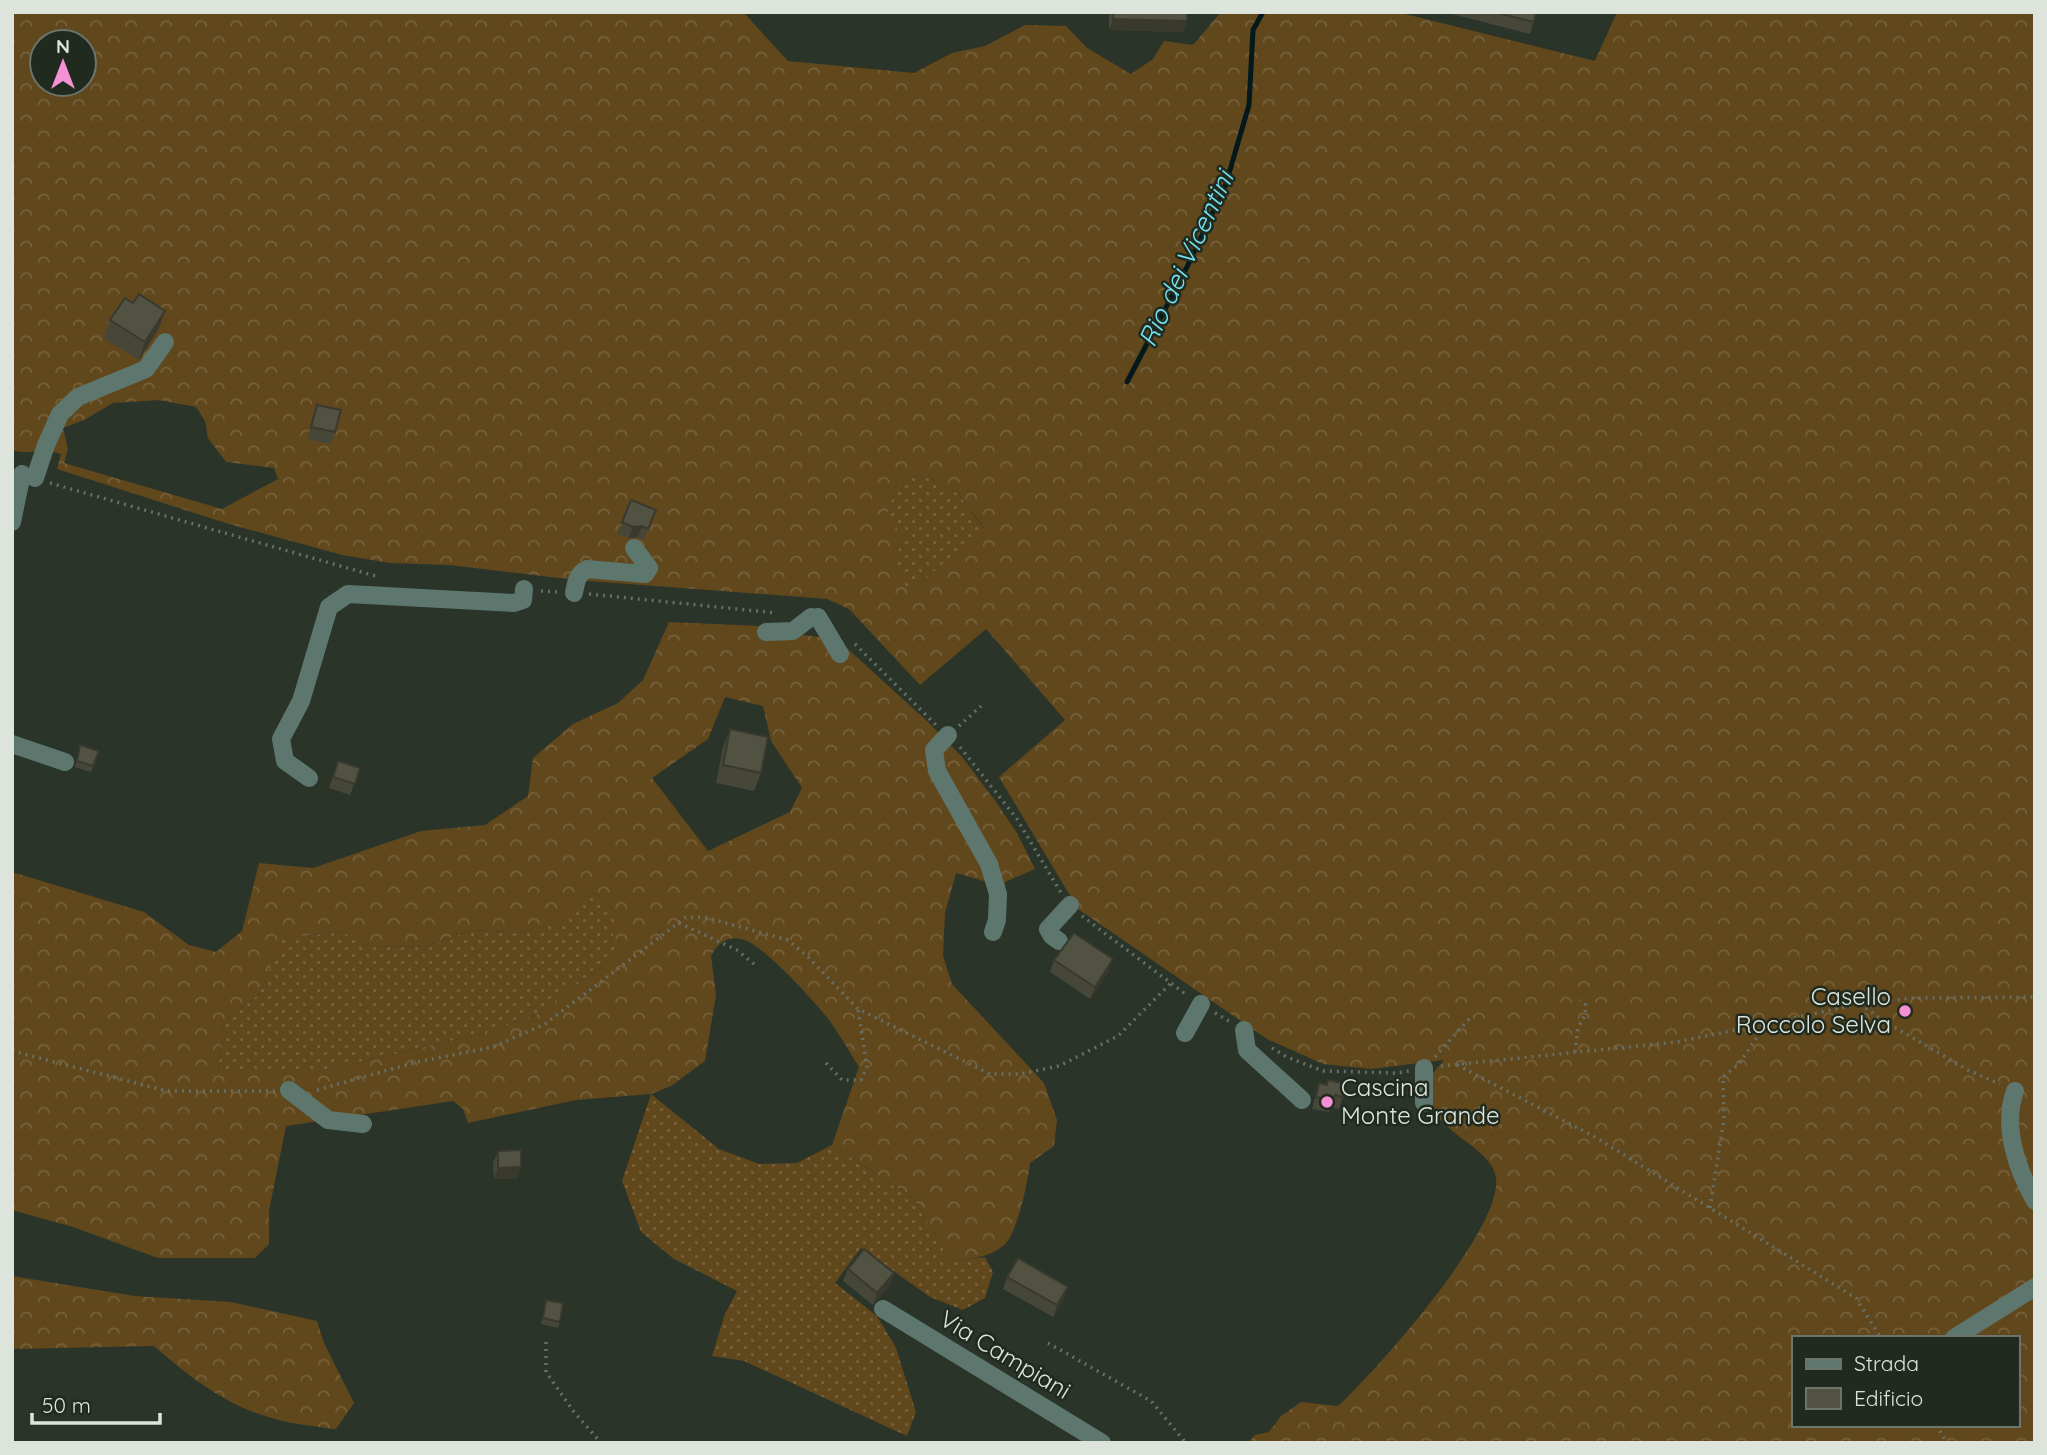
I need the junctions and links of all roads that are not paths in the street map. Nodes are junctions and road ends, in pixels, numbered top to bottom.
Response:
1 (165, 342) dead end
2 (20, 475) edge
3 (13, 518) edge
4 (634, 548) dead end
5 (524, 589) dead end
6 (575, 593) dead end
7 (766, 632) dead end
8 (841, 654) dead end
9 (948, 735) road end
10 (12, 744) edge
11 (65, 762) dead end
12 (309, 778) dead end
13 (1070, 905) dead end
14 (993, 932) dead end
15 (1059, 941) dead end
16 (1201, 1004) dead end
17 (1244, 1030) dead end
18 (1185, 1033) dead end
19 (1424, 1068) road end
20 (289, 1090) road end
21 (2015, 1091) road end
22 (1301, 1100) dead end
23 (1424, 1102) dead end
24 (363, 1124) dead end
25 (2035, 1201) edge
26 (2035, 1287) edge
27 (883, 1309) dead end
28 (1957, 1336) edge
29 (1102, 1443) edge

1 - 2 street
2 - 3 street
4 - 6 street
5 - 12 street
7 - 8 street
9 - 14 street
10 - 11 street
13 - 15 street
16 - 18 street
17 - 22 street
19 - 23 street
20 - 24 street
21 - 25 street
26 - 28 street
27 - 29 street, Via Campiani

